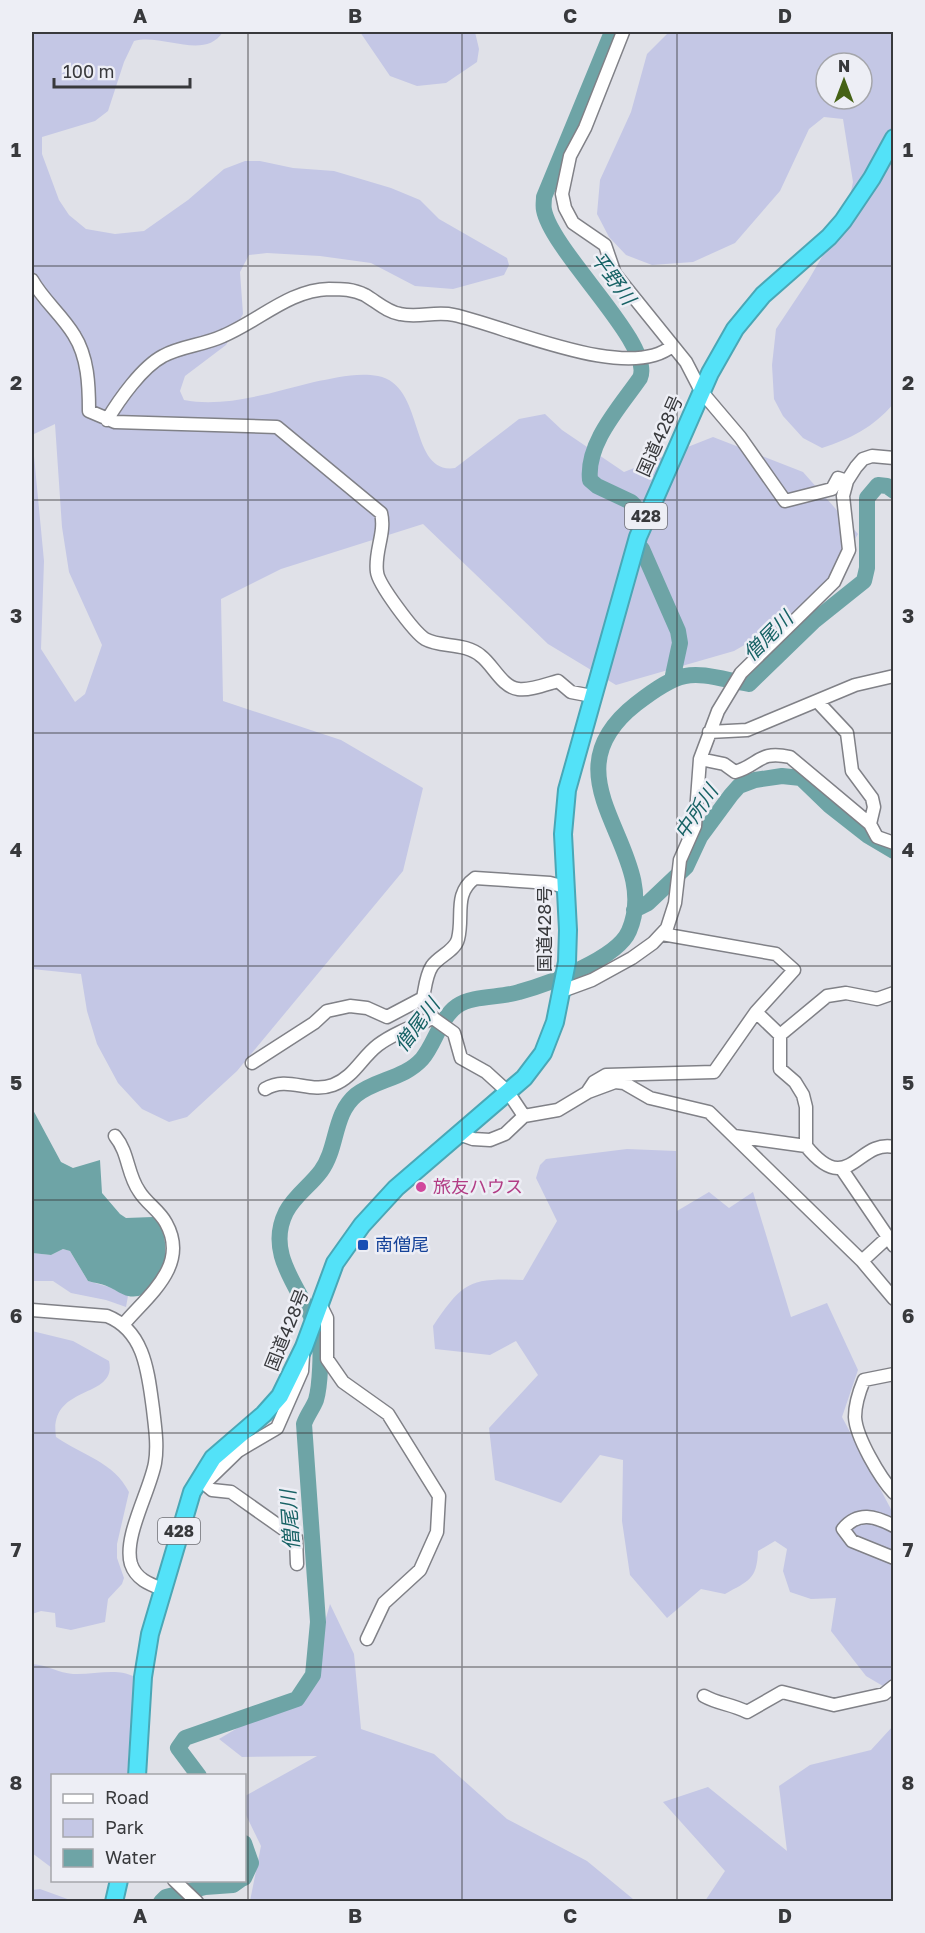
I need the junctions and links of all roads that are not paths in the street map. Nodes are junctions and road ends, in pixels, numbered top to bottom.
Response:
1 (623, 32) edge
2 (894, 138) edge
3 (32, 280) edge
4 (672, 346) junction
5 (701, 392) junction
6 (106, 420) junction
7 (894, 458) edge
8 (848, 481) junction
9 (894, 676) edge
10 (592, 696) junction
11 (817, 701) junction
12 (709, 732) junction
13 (700, 759) junction
14 (870, 824) junction
15 (894, 843) edge
16 (566, 887) junction
17 (662, 934) junction
18 (565, 977) junction
19 (894, 993) edge
20 (423, 998) junction
21 (756, 1012) junction
22 (433, 1018) junction
23 (780, 1035) junction
24 (252, 1063) dead end
25 (265, 1089) dead end
26 (508, 1092) junction
27 (588, 1092) junction
28 (524, 1116) junction
29 (459, 1134) junction
30 (115, 1136) dead end
31 (734, 1136) junction
32 (806, 1146) junction
33 (894, 1147) edge
34 (841, 1168) junction
35 (890, 1242) edge
36 (862, 1261) junction
37 (894, 1299) edge
38 (319, 1306) junction
39 (32, 1310) edge
40 (123, 1325) junction
41 (894, 1374) edge
42 (202, 1481) junction
43 (894, 1493) edge
44 (894, 1526) edge
45 (894, 1558) edge
46 (297, 1564) dead end
47 (162, 1589) junction
48 (367, 1639) dead end
49 (894, 1686) edge
50 (704, 1696) dead end
51 (136, 1774) edge
52 (119, 1882) edge
53 (175, 1882) edge
54 (114, 1902) edge
55 (197, 1902) edge

1 - 4 street
2 - 5 highway, 国道428号 / 428
3 - 6 street
4 - 5 street
4 - 6 street
5 - 8 street
5 - 10 highway, 国道428号 / 428
6 - 10 street
7 - 8 street
8 - 12 street
9 - 11 street
10 - 16 highway, 国道428号 / 428
11 - 12 street
11 - 14 street
12 - 13 street
13 - 14 street
13 - 17 street
14 - 15 street
16 - 18 highway, 国道428号 / 428
16 - 20 street
17 - 18 street
17 - 21 street
18 - 26 highway, 国道428号 / 428
19 - 23 street
20 - 22 street
20 - 24 street
21 - 23 street
21 - 27 street
22 - 25 street
22 - 26 street
23 - 32 street
26 - 28 street
26 - 29 highway, 国道428号 / 428
27 - 28 street
27 - 31 street
28 - 29 street
29 - 38 highway, 国道428号 / 428
30 - 40 street
31 - 32 street
31 - 36 street
32 - 34 street
33 - 34 street
34 - 35 street
35 - 36 street
36 - 37 street
38 - 42 highway, 国道428号 / 428
38 - 48 street
39 - 40 street
40 - 47 street
41 - 43 street
42 - 46 street
42 - 47 highway, 国道428号 / 428
44 - 45 street
47 - 51 highway, 国道428号 / 428
49 - 50 street
52 - 54 highway
53 - 55 street

